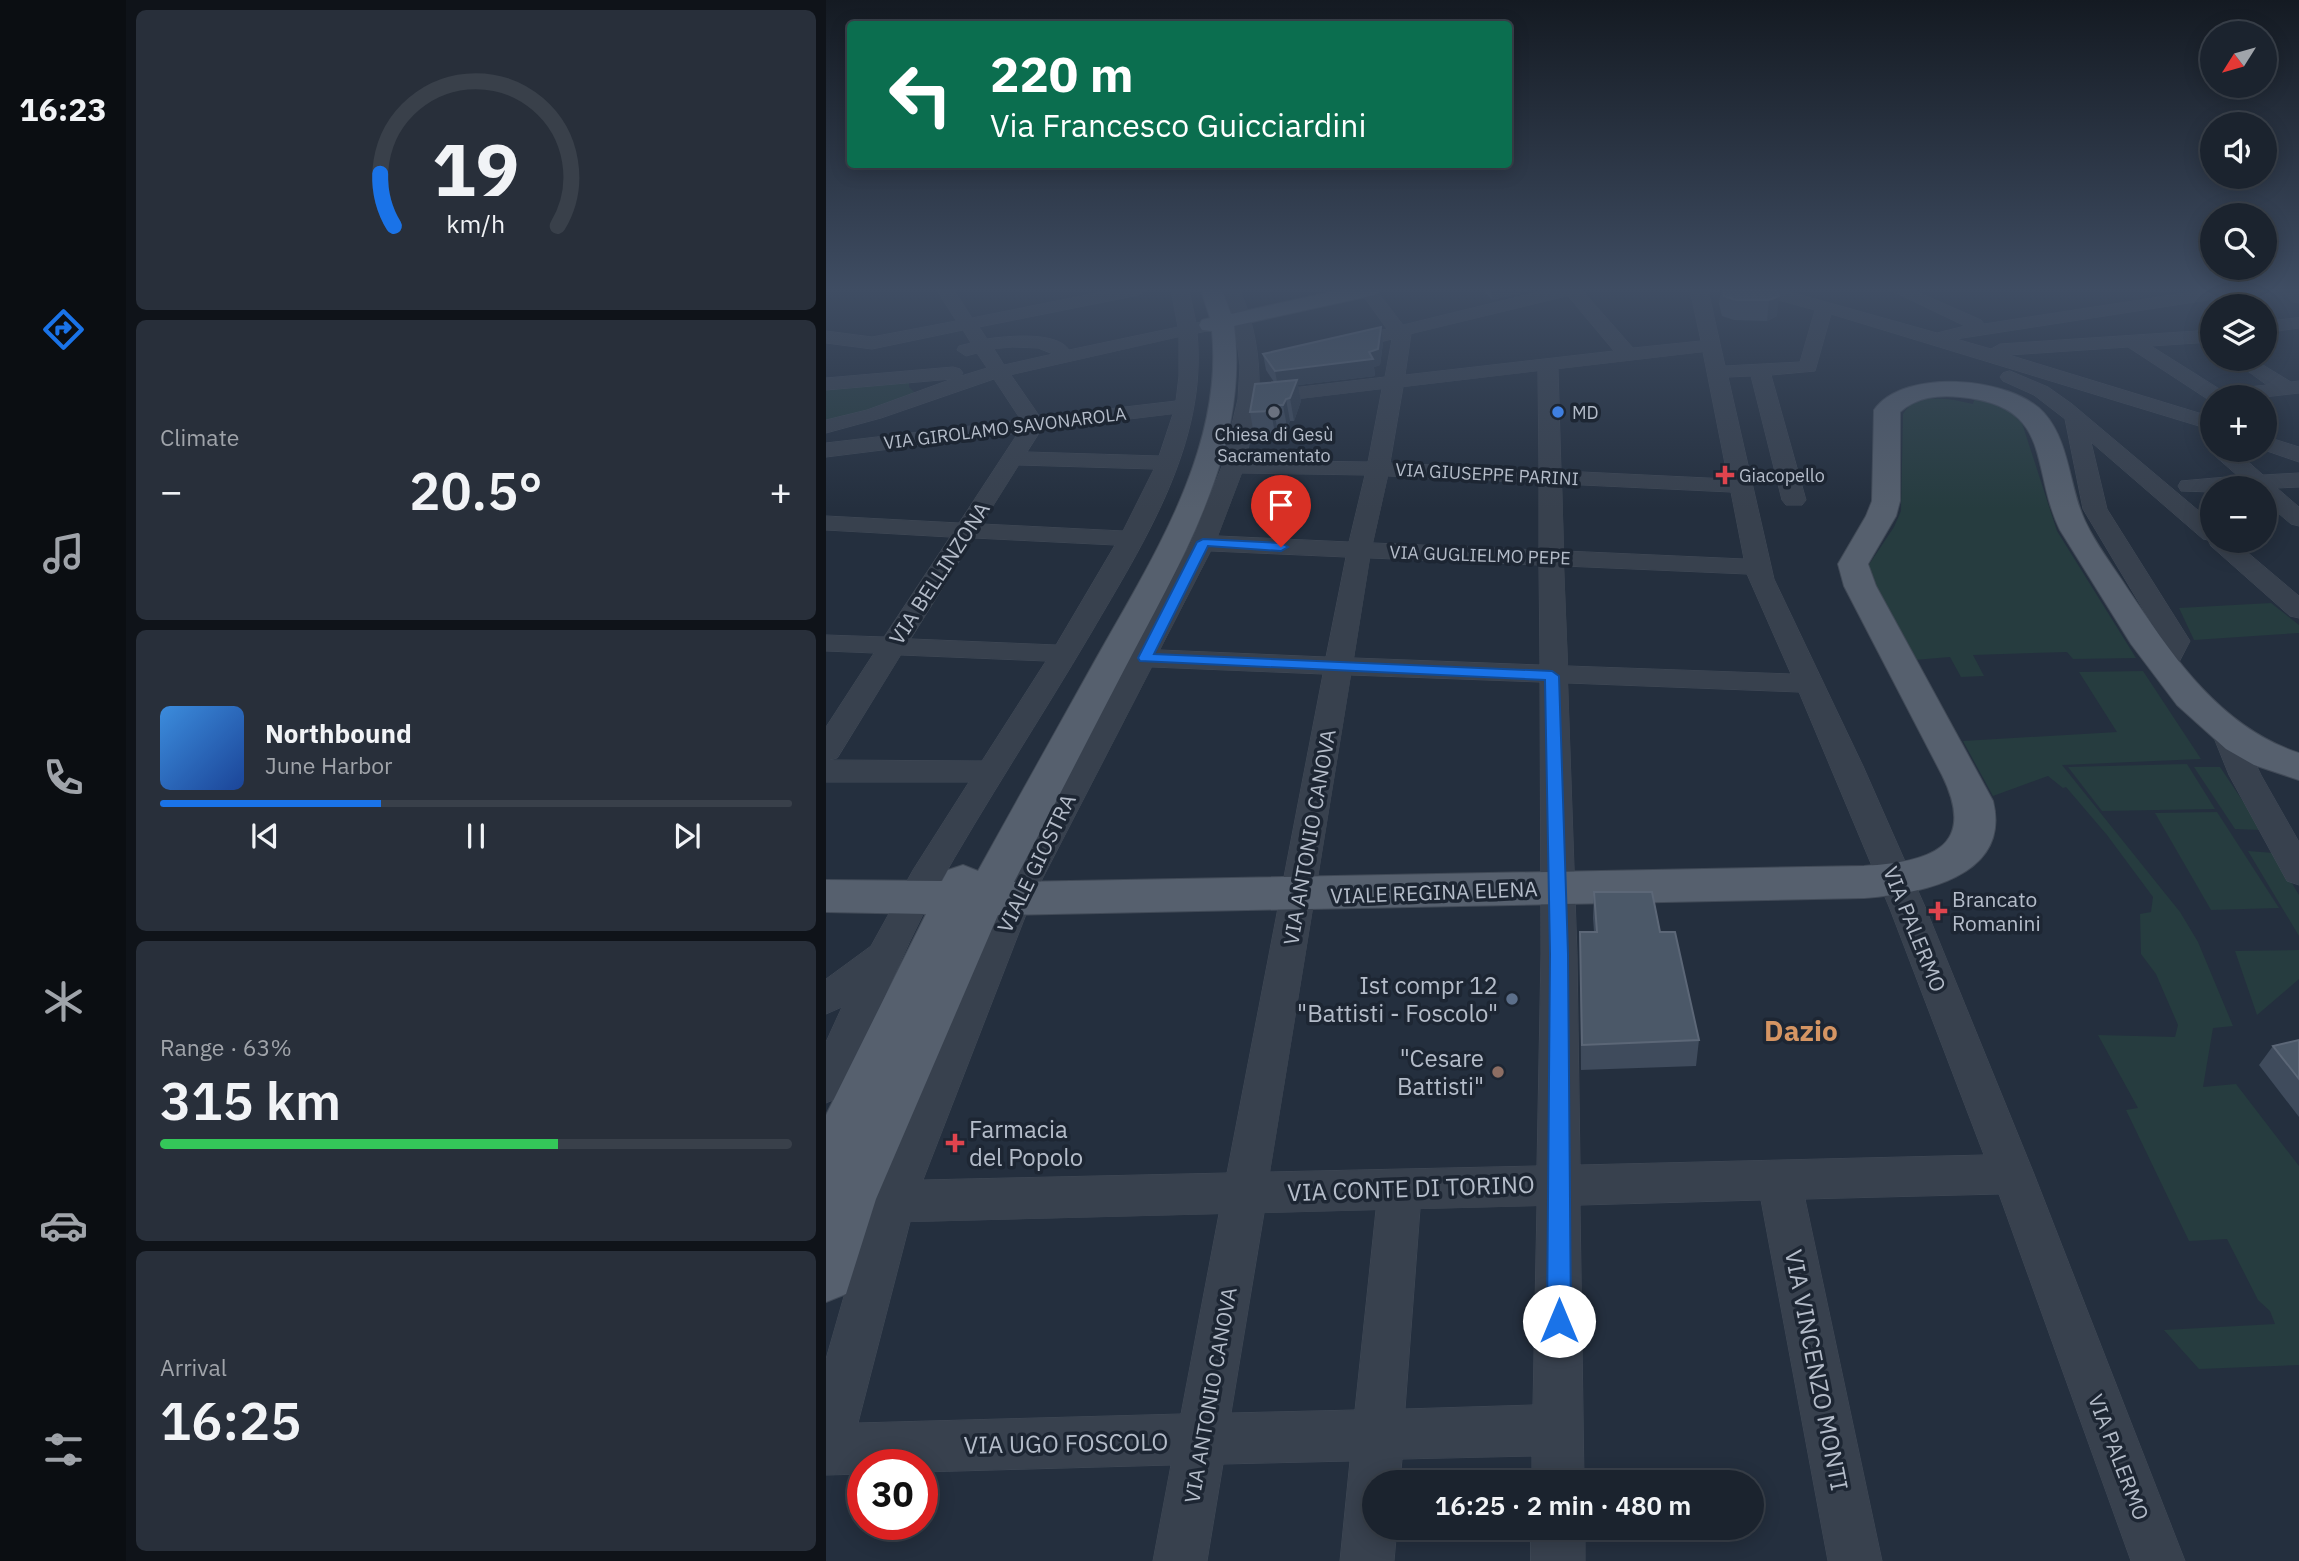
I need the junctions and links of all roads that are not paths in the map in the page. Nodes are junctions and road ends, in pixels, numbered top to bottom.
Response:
1 (853, 363) edge
2 (940, 363) edge
3 (995, 363) edge
4 (1022, 363) edge
5 (1066, 363) edge
6 (1189, 363) edge
7 (1214, 363) edge
8 (1397, 363) edge
9 (1558, 363) edge
10 (1716, 363) edge
11 (1808, 363) edge
12 (1974, 363) edge
13 (2015, 363) edge
14 (2038, 363) edge
15 (2164, 363) edge
16 (1548, 364) junction
17 (1246, 365) joint
18 (998, 368) junction
19 (1760, 371) junction
20 (2262, 371) edge
21 (1718, 372) junction
22 (838, 378) edge
23 (1394, 382) junction
24 (929, 384) junction
25 (2200, 387) edge
26 (1029, 388) junction
27 (2293, 388) edge
28 (1248, 399) junction
29 (2200, 399) edge
30 (2166, 402) junction
31 (1185, 406) junction
32 (2200, 413) edge
33 (2075, 416) junction
34 (2200, 422) edge
35 (1034, 424) junction
36 (826, 427) edge
37 (2277, 439) edge
38 (2299, 447) edge
39 (2277, 448) edge
40 (826, 450) edge
41 (2299, 456) edge
42 (1013, 458) junction
43 (2235, 462) edge
44 (1166, 463) junction
45 (1233, 466) junction
46 (1378, 469) junction
47 (2251, 476) edge
48 (1548, 477) junction
49 (2299, 480) edge
50 (2277, 484) edge
51 (1741, 486) junction
52 (2189, 486) dead end
53 (2200, 486) edge
54 (2277, 499) edge
55 (1794, 500) dead end
56 (2299, 519) edge
57 (826, 523) edge
58 (2200, 524) edge
59 (967, 530) junction
60 (1131, 539) junction
61 (1203, 542) junction
62 (1359, 551) junction
63 (2234, 553) edge
64 (1550, 558) junction
65 (1757, 568) junction
66 (2295, 604) edge
67 (826, 643) edge
68 (893, 646) junction
69 (1066, 654) junction
70 (1145, 658) junction
71 (2165, 664) junction
72 (1339, 667) junction
73 (1552, 676) junction
74 (1809, 684) junction
75 (2237, 739) junction
76 (826, 751) edge
77 (2299, 754) edge
78 (2299, 766) edge
79 (826, 771) edge
80 (992, 772) junction
81 (2299, 872) edge
82 (1896, 880) junction
83 (1558, 888) junction
84 (1298, 895) junction
85 (826, 896) edge
86 (966, 899) junction
87 (888, 952) junction
88 (826, 998) edge
89 (826, 1085) edge
90 (826, 1170) edge
91 (2013, 1174) junction
92 (1779, 1179) junction
93 (1560, 1184) junction
94 (1400, 1188) junction
95 (1245, 1193) junction
96 (894, 1202) junction
97 (826, 1274) edge
98 (1559, 1430) junction
99 (1202, 1439) junction
100 (826, 1449) edge
101 (1375, 1468) edge
102 (1558, 1470) edge
103 (1558, 1540) edge
104 (1180, 1561) edge
105 (1367, 1561) edge
106 (1558, 1561) edge
107 (1855, 1561) edge
108 (2158, 1561) edge

1 - 22 street
2 - 24 street
3 - 18 street
4 - 18 street
5 - 26 street
6 - 31 street, VIALE GIOSTRA
7 - 86 main road, VIALE GIOSTRA
8 - 23 street, VIA ANTONIO CANOVA
9 - 16 street
10 - 21 street, VIA PALERMO
11 - 19 street
12 - 33 street
13 - 34 street
14 - 30 street
15 - 25 street
16 - 23 street
16 - 48 street
17 - 28 street, VIALE GIOSTRA
17 - 86 main road, VIALE GIOSTRA
18 - 24 street
18 - 26 street
19 - 21 street
19 - 55 street
20 - 27 street
21 - 51 street, VIA PALERMO
22 - 24 street
23 - 28 street
23 - 46 street, VIA ANTONIO CANOVA
24 - 26 street
24 - 36 street
26 - 35 street
28 - 45 street, VIALE GIOSTRA
29 - 30 street
30 - 32 street
31 - 35 street, VIA GIROLAMO SAVONAROLA
31 - 44 street, VIALE GIOSTRA
33 - 58 street
33 - 71 street
35 - 40 street, VIA GIROLAMO SAVONAROLA
35 - 42 street, VIA BELLINZONA
37 - 38 street
39 - 41 street
42 - 44 street
42 - 59 street, VIA BELLINZONA
43 - 47 street
44 - 60 street, VIALE GIOSTRA
45 - 46 street, VIA GIUSEPPE PARINI
45 - 61 street, VIALE GIOSTRA
46 - 48 street, VIA GIUSEPPE PARINI
46 - 62 street, VIA ANTONIO CANOVA
48 - 51 street, VIA GIUSEPPE PARINI
48 - 64 street
49 - 50 street
51 - 65 street, VIA PALERMO
52 - 53 street
54 - 56 street
57 - 59 street
59 - 60 street
59 - 68 street, VIA BELLINZONA
60 - 69 street, VIALE GIOSTRA
61 - 62 street, VIA GUGLIELMO PEPE
61 - 70 street, VIALE GIOSTRA
62 - 64 street, VIA GUGLIELMO PEPE
62 - 72 street, VIA ANTONIO CANOVA
63 - 66 street
64 - 65 street, VIA GUGLIELMO PEPE
64 - 73 street
65 - 74 street, VIA PALERMO
67 - 68 street
68 - 69 street
68 - 76 street, VIA BELLINZONA
69 - 80 street, VIALE GIOSTRA
70 - 72 street
70 - 86 street, VIALE GIOSTRA
71 - 75 main road
71 - 82 main road, VIALE REGINA ELENA
72 - 73 street
72 - 84 street, VIA ANTONIO CANOVA
73 - 74 street
73 - 83 street
74 - 82 street, VIA PALERMO
75 - 77 street
75 - 78 main road
75 - 81 street
79 - 80 street
80 - 86 street, VIALE GIOSTRA
82 - 83 main road, VIALE REGINA ELENA
82 - 91 street, VIA PALERMO
83 - 84 main road, VIALE REGINA ELENA
83 - 93 street
84 - 86 main road, VIALE REGINA ELENA
84 - 95 street, VIA ANTONIO CANOVA
85 - 86 main road, VIALE REGINA ELENA
86 - 87 street
86 - 90 main road, VIALE GIOSTRA
86 - 96 street, VIALE GIOSTRA
86 - 97 main road, VIALE GIOSTRA
87 - 88 street
87 - 89 street
91 - 92 street, VIA CONTE DI TORINO
91 - 108 street, VIA PALERMO
92 - 93 street, VIA CONTE DI TORINO
92 - 107 street, VIA VINCENZO MONTI
93 - 94 street, VIA CONTE DI TORINO
93 - 98 street
94 - 95 street, VIA CONTE DI TORINO
94 - 101 street
95 - 96 street, VIA CONTE DI TORINO
95 - 99 street, VIA ANTONIO CANOVA
96 - 100 street, VIALE GIOSTRA
98 - 101 street, VIA UGO FOSCOLO
98 - 102 street
99 - 100 street, VIA UGO FOSCOLO
99 - 101 street, VIA UGO FOSCOLO
99 - 104 street, VIA ANTONIO CANOVA
101 - 105 street
103 - 106 street

